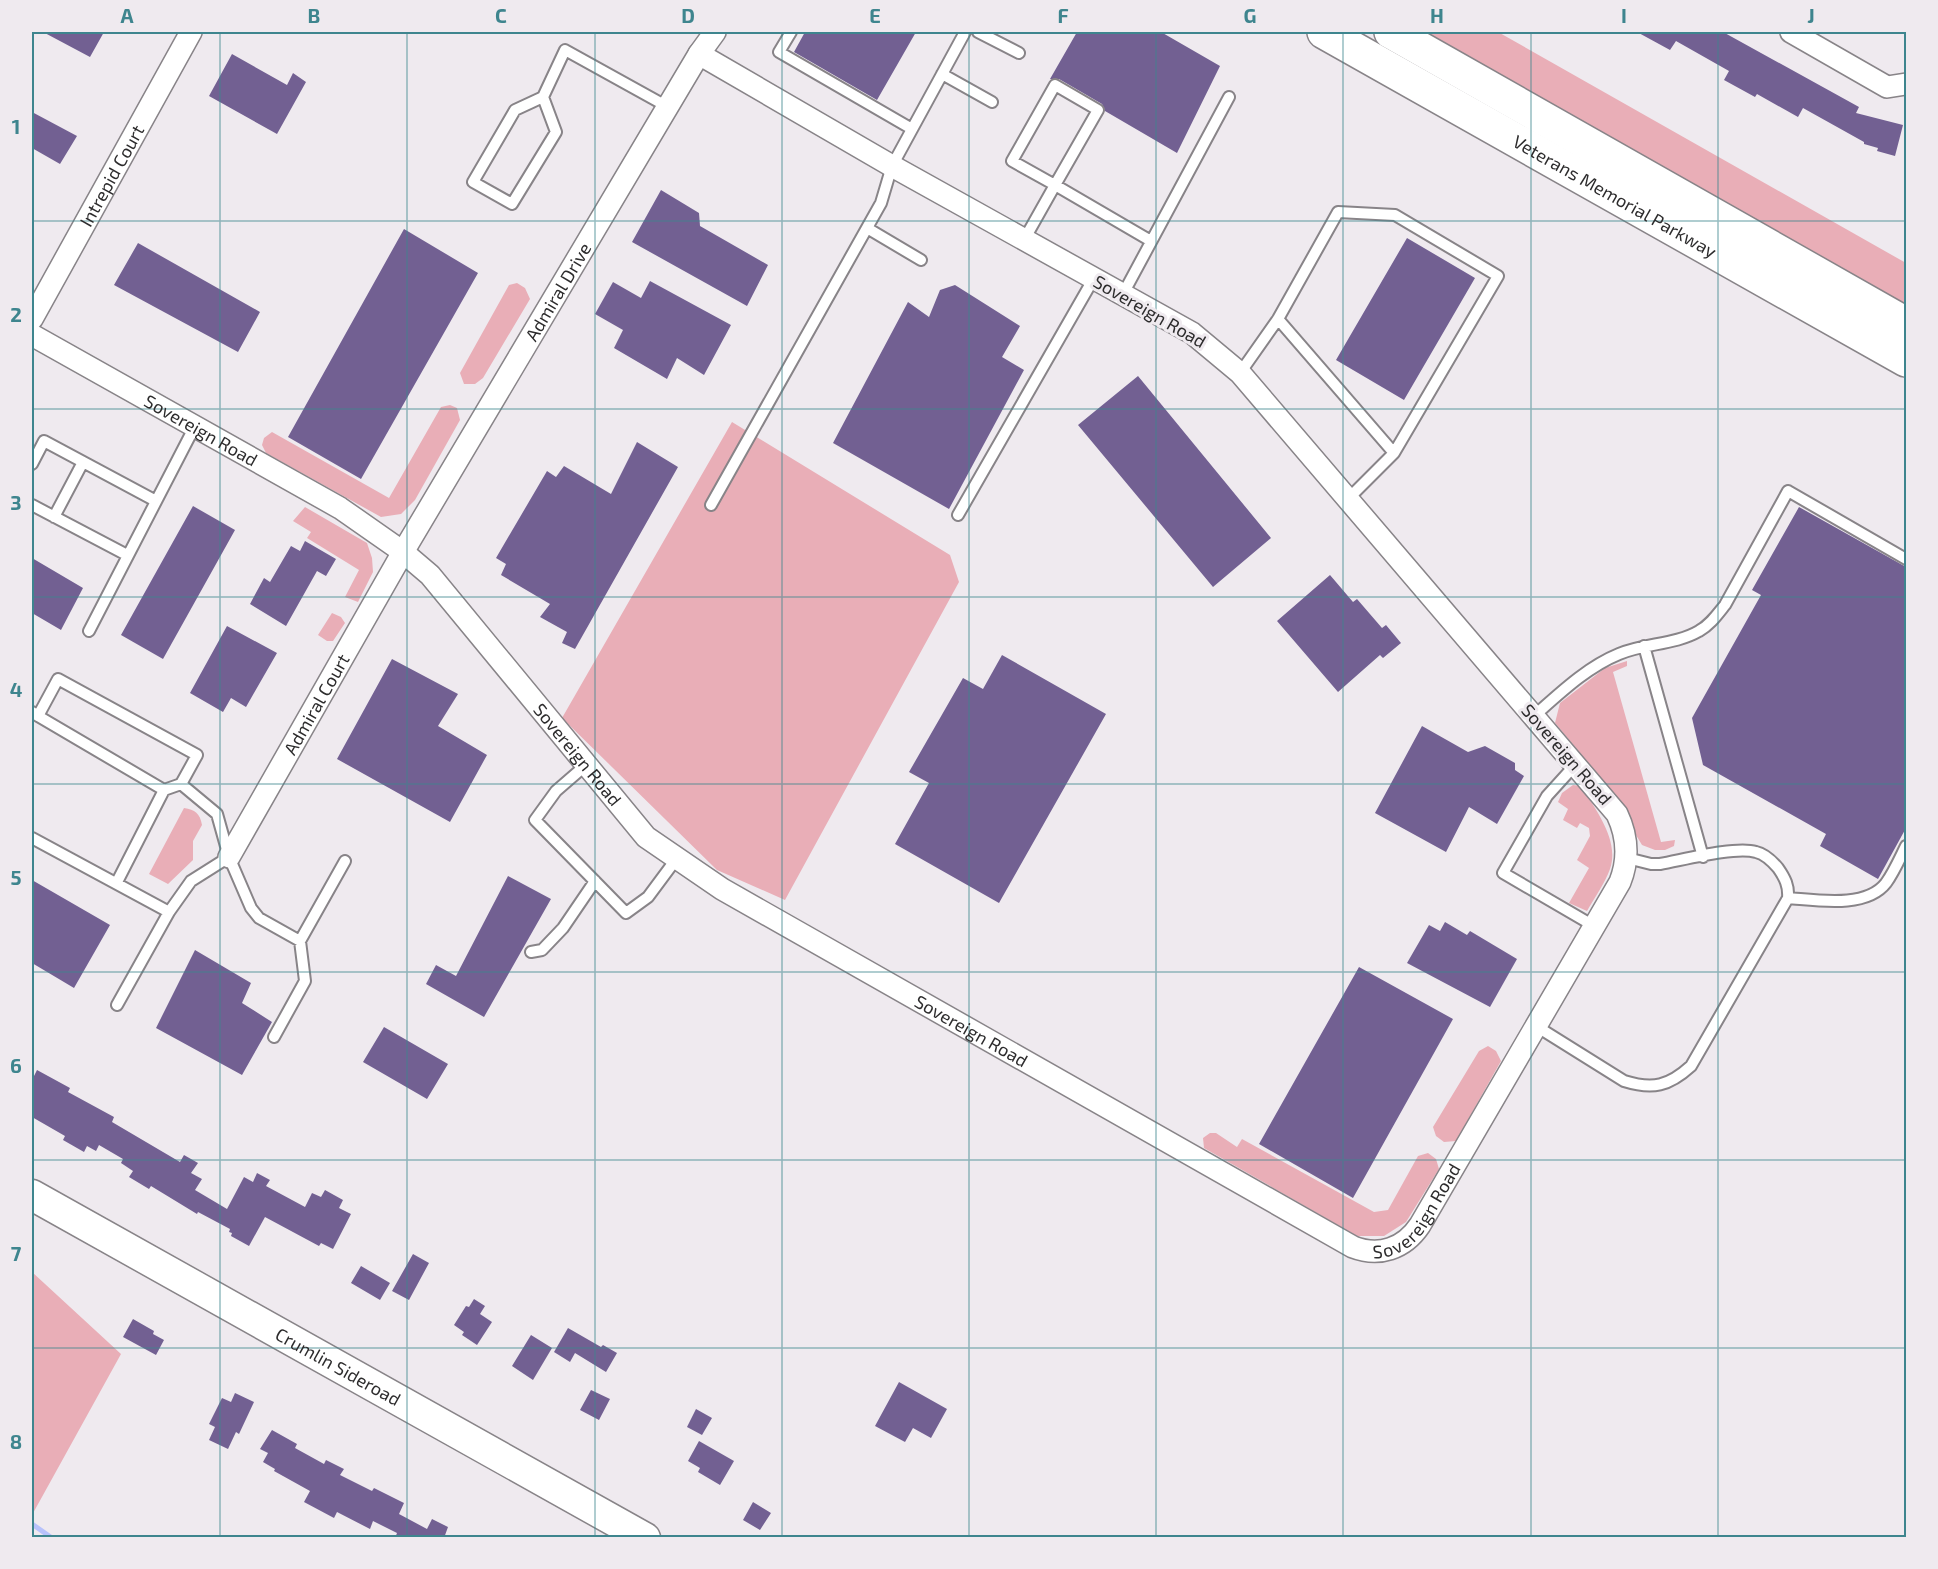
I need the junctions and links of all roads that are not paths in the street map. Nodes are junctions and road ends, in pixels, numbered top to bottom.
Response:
1 (191, 32) edge
2 (715, 32) edge
3 (791, 32) edge
4 (965, 32) edge
5 (978, 32) edge
6 (1324, 32) edge
7 (1391, 32) edge
8 (1791, 32) edge
9 (699, 54) junction
10 (1019, 54) dead end
11 (942, 75) junction
12 (1906, 84) edge
13 (543, 97) junction
14 (1229, 97) dead end
15 (992, 102) dead end
16 (668, 107) junction
17 (912, 129) junction
18 (891, 166) junction
19 (1055, 185) junction
20 (867, 228) junction
21 (1024, 240) junction
22 (1151, 241) junction
23 (921, 260) dead end
24 (1094, 278) junction
25 (1123, 294) junction
26 (32, 319) edge
27 (1278, 319) junction
28 (1906, 324) edge
29 (32, 334) edge
30 (1906, 360) edge
31 (1240, 373) junction
32 (195, 426) junction
33 (1394, 453) junction
34 (83, 462) junction
35 (32, 464) edge
36 (1348, 499) junction
37 (156, 501) junction
38 (32, 505) edge
39 (711, 505) dead end
40 (958, 515) dead end
41 (54, 517) junction
42 (403, 552) junction
43 (128, 555) junction
44 (1906, 559) edge
45 (89, 631) dead end
46 (1644, 646) junction
47 (35, 714) edge
48 (1534, 716) junction
49 (1576, 764) junction
50 (586, 765) junction
51 (181, 784) junction
52 (164, 789) junction
53 (32, 838) edge
54 (1906, 846) edge
55 (229, 857) junction
56 (1703, 857) junction
57 (677, 858) junction
58 (1626, 858) junction
59 (345, 861) dead end
60 (595, 881) junction
61 (117, 882) junction
62 (1788, 898) junction
63 (168, 912) junction
64 (1594, 926) junction
65 (300, 941) junction
66 (531, 952) dead end
67 (117, 1005) dead end
68 (1536, 1026) junction
69 (274, 1037) dead end
70 (32, 1195) edge
71 (645, 1538) edge

1 - 26 street, Intrepid Court
2 - 9 street, Admiral Drive
3 - 17 lane
4 - 11 lane
5 - 10 lane
6 - 30 highway, Veterans Memorial Parkway
7 - 28 highway, Veterans Memorial Parkway
8 - 12 street
9 - 16 street, Admiral Drive
9 - 18 street, Sovereign Road
11 - 15 lane
11 - 17 lane
13 - 13 lane
13 - 16 lane
14 - 22 lane
16 - 42 street, Admiral Drive
17 - 18 lane
18 - 20 lane
18 - 21 street, Sovereign Road
19 - 19 lane
19 - 21 lane
19 - 22 lane
20 - 23 lane
20 - 39 lane
21 - 24 street, Sovereign Road
22 - 25 lane
24 - 25 street, Sovereign Road
24 - 40 lane
25 - 31 street, Sovereign Road
27 - 31 lane
27 - 33 lane
27 - 33 lane
29 - 32 street, Sovereign Road
31 - 36 street, Sovereign Road
32 - 37 lane
32 - 42 street, Sovereign Road
33 - 36 lane
34 - 35 lane
34 - 37 lane
34 - 41 lane
36 - 48 street, Sovereign Road
37 - 43 lane
38 - 41 lane
41 - 43 lane
42 - 50 street, Sovereign Road
42 - 55 street, Admiral Court
43 - 45 lane
44 - 46 lane
46 - 48 lane
46 - 56 lane
47 - 51 lane
47 - 52 lane
48 - 49 street, Sovereign Road
49 - 58 street, Sovereign Road
49 - 64 lane
50 - 57 street, Sovereign Road
50 - 60 lane
51 - 52 lane
51 - 55 lane
52 - 61 lane
53 - 61 lane
54 - 62 lane
55 - 63 lane
55 - 65 lane
56 - 58 lane
56 - 62 lane
57 - 60 lane
57 - 68 street, Sovereign Road
58 - 64 street, Sovereign Road
59 - 65 lane
60 - 66 lane
61 - 63 lane
62 - 68 lane
63 - 67 lane
64 - 68 street, Sovereign Road
65 - 69 lane
70 - 71 street, Crumlin Sideroad

